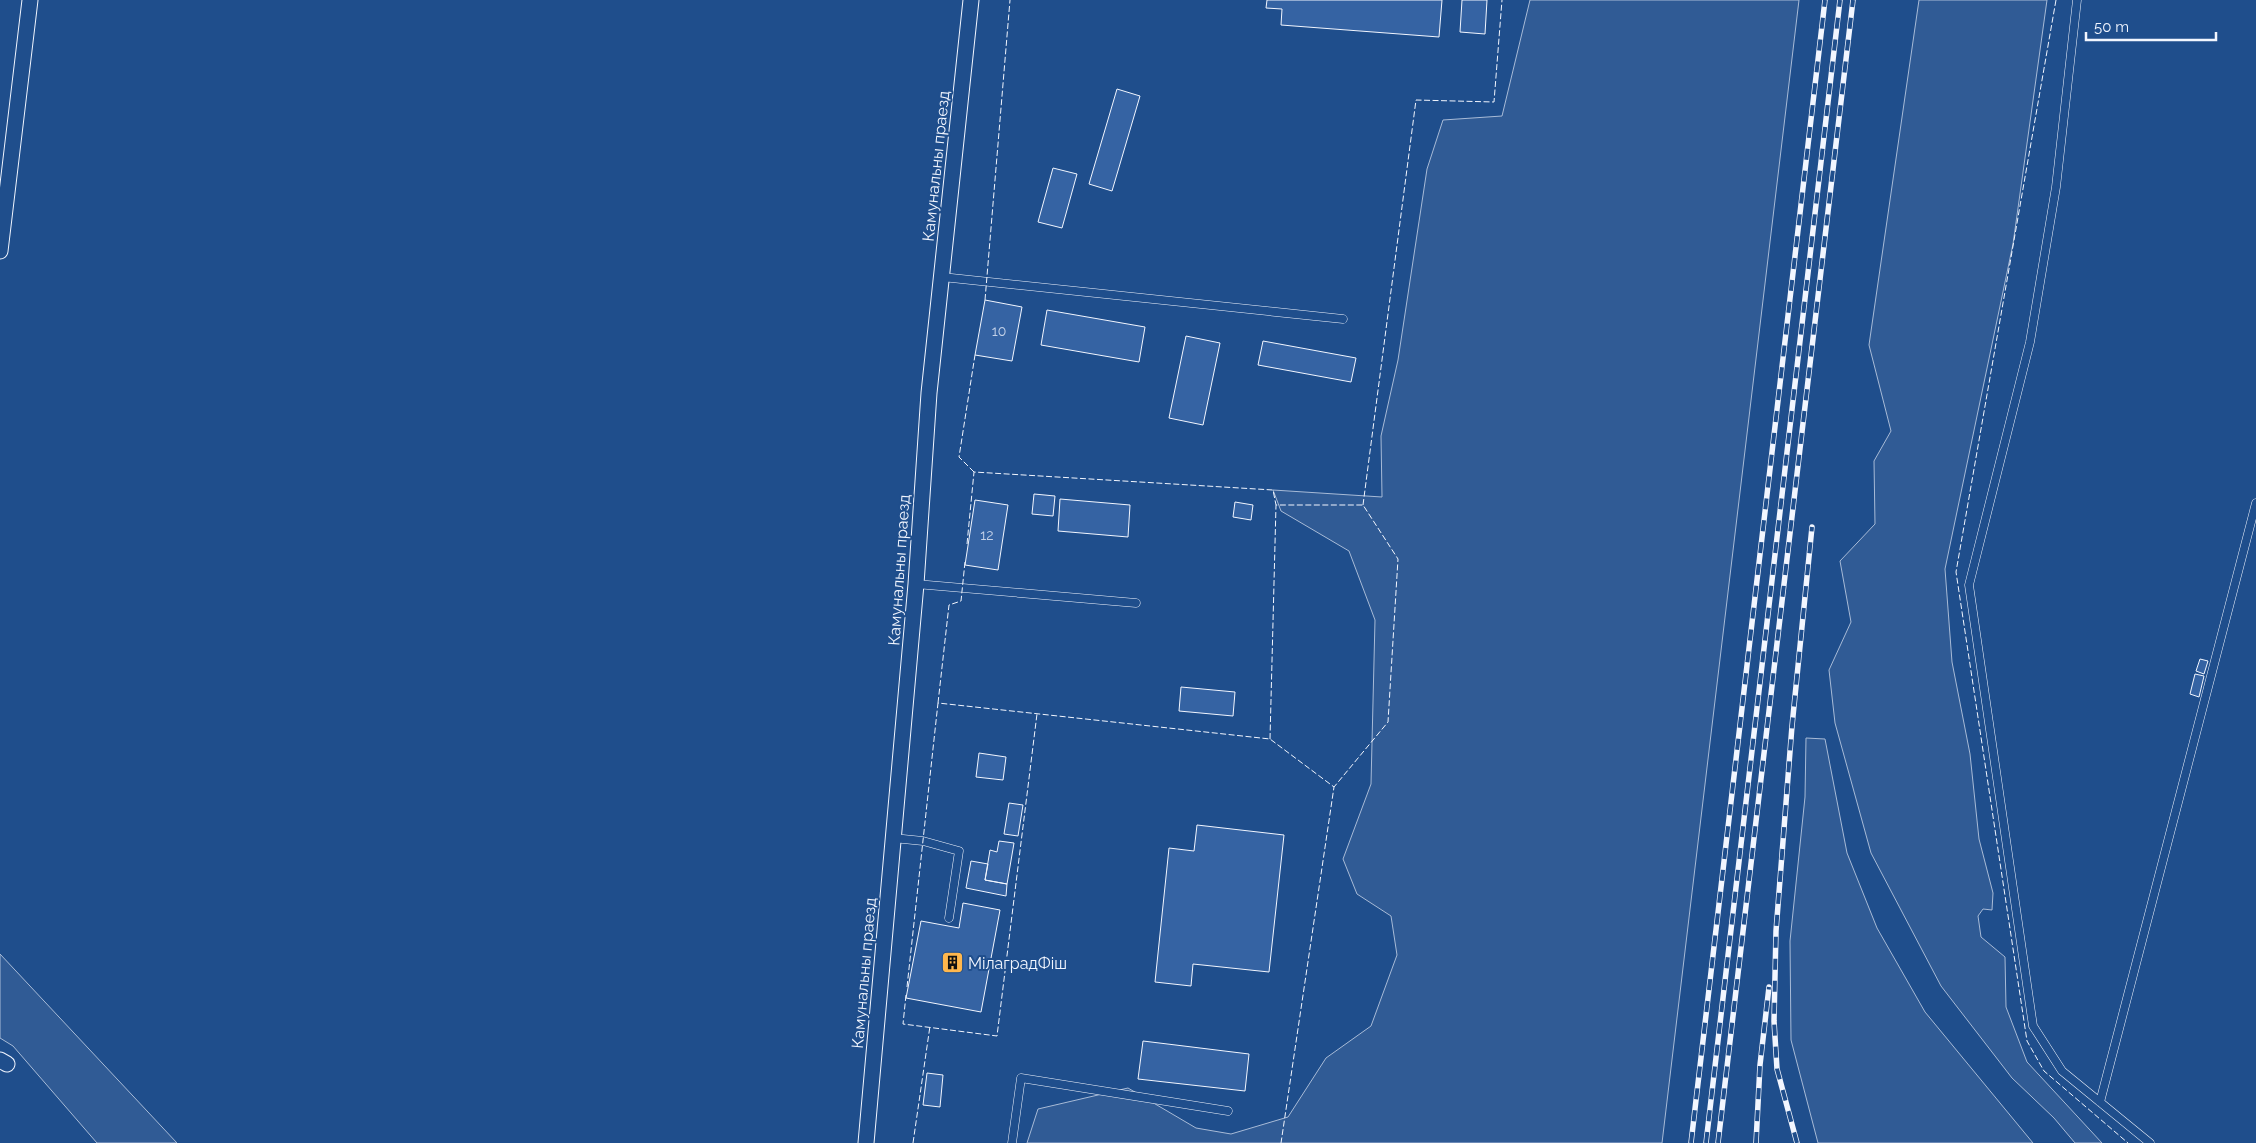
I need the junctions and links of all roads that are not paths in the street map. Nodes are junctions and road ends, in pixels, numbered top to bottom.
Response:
1 (30, 0) edge
2 (971, 0) edge
3 (2078, 0) edge
4 (0, 251) edge
5 (942, 277) junction
6 (1344, 320) dead end
7 (2256, 503) edge
8 (916, 584) junction
9 (1136, 603) dead end
10 (894, 838) junction
11 (949, 918) dead end
12 (2100, 1102) junction
13 (1228, 1111) dead end
14 (866, 1143) edge
15 (1012, 1143) edge
16 (2150, 1143) edge

1 - 4 street
2 - 5 street, Камунальны праезд
3 - 12 lane
5 - 6 lane
5 - 8 street, Камунальны праезд
7 - 12 lane
8 - 9 lane
8 - 10 street, Камунальны праезд
10 - 11 lane
10 - 14 street, Камунальны праезд
12 - 16 lane
13 - 15 lane

